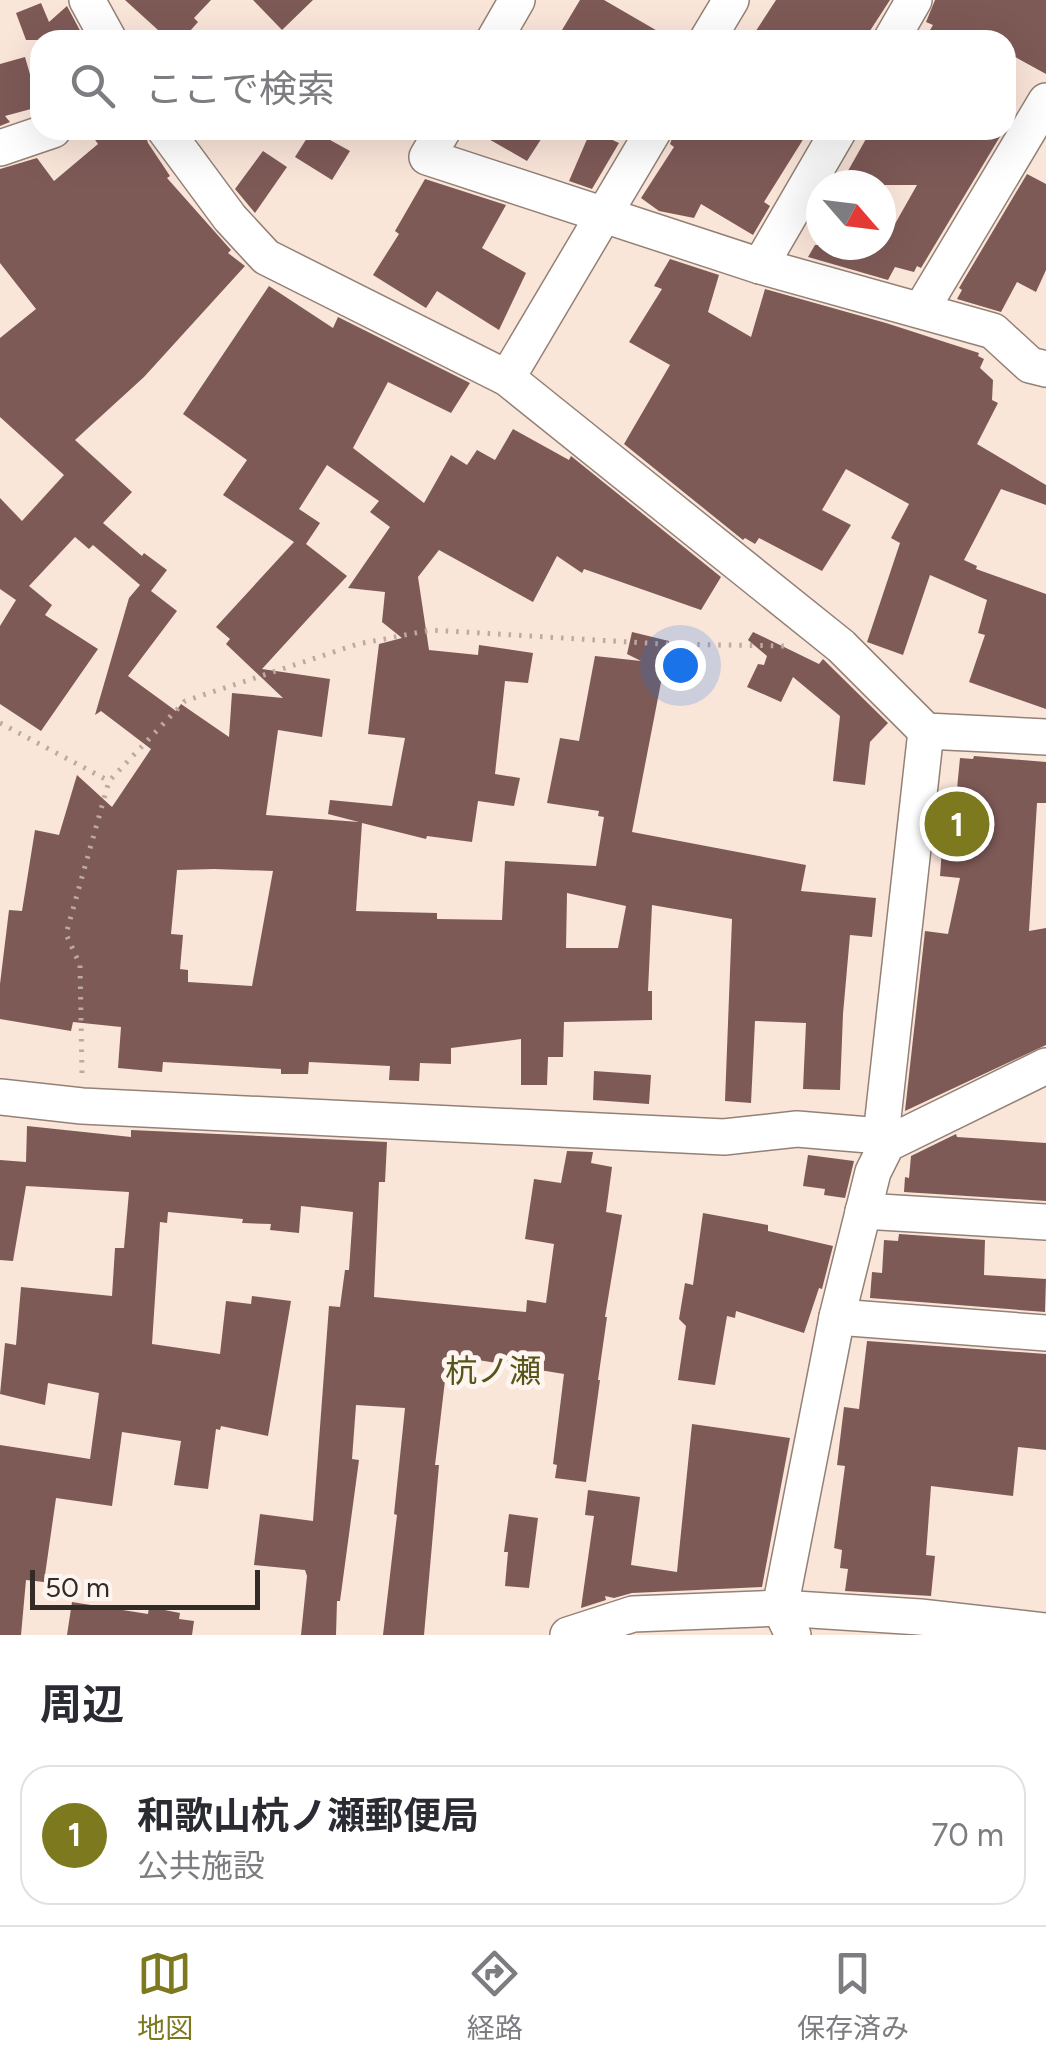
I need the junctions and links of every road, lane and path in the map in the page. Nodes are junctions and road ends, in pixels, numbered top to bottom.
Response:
1 (87, 0) edge
2 (517, 0) edge
3 (731, 0) edge
4 (914, 0) edge
5 (104, 30) edge
6 (500, 30) edge
7 (714, 30) edge
8 (897, 30) edge
9 (1046, 102) edge
10 (30, 138) edge
11 (172, 140) edge
12 (437, 140) edge
13 (648, 140) edge
14 (832, 140) edge
15 (0, 148) edge
16 (603, 216) junction
17 (760, 266) junction
18 (921, 310) junction
19 (1046, 370) edge
20 (507, 378) junction
21 (841, 646) junction
22 (0, 723) edge
23 (926, 730) junction
24 (1046, 737) edge
25 (109, 781) junction
26 (1046, 1066) edge
27 (0, 1097) edge
28 (82, 1106) junction
29 (884, 1140) junction
30 (863, 1210) junction
31 (1046, 1222) edge
32 (837, 1317) junction
33 (1046, 1332) edge
34 (787, 1622) edge
35 (1046, 1631) edge
36 (568, 1635) edge

1 - 5 street
2 - 6 street
3 - 7 street
4 - 8 street
9 - 18 street
10 - 15 street
11 - 20 street
12 - 16 street
13 - 16 street
14 - 17 street
16 - 17 street
16 - 20 street
17 - 18 street
18 - 19 street
20 - 21 street
21 - 23 street
21 - 25 path
22 - 25 path
23 - 24 street
23 - 29 street
25 - 28 path
26 - 29 street
27 - 28 street
28 - 29 street
29 - 30 street
30 - 31 street
30 - 32 street
32 - 33 street
32 - 34 street
34 - 35 street
34 - 36 street

